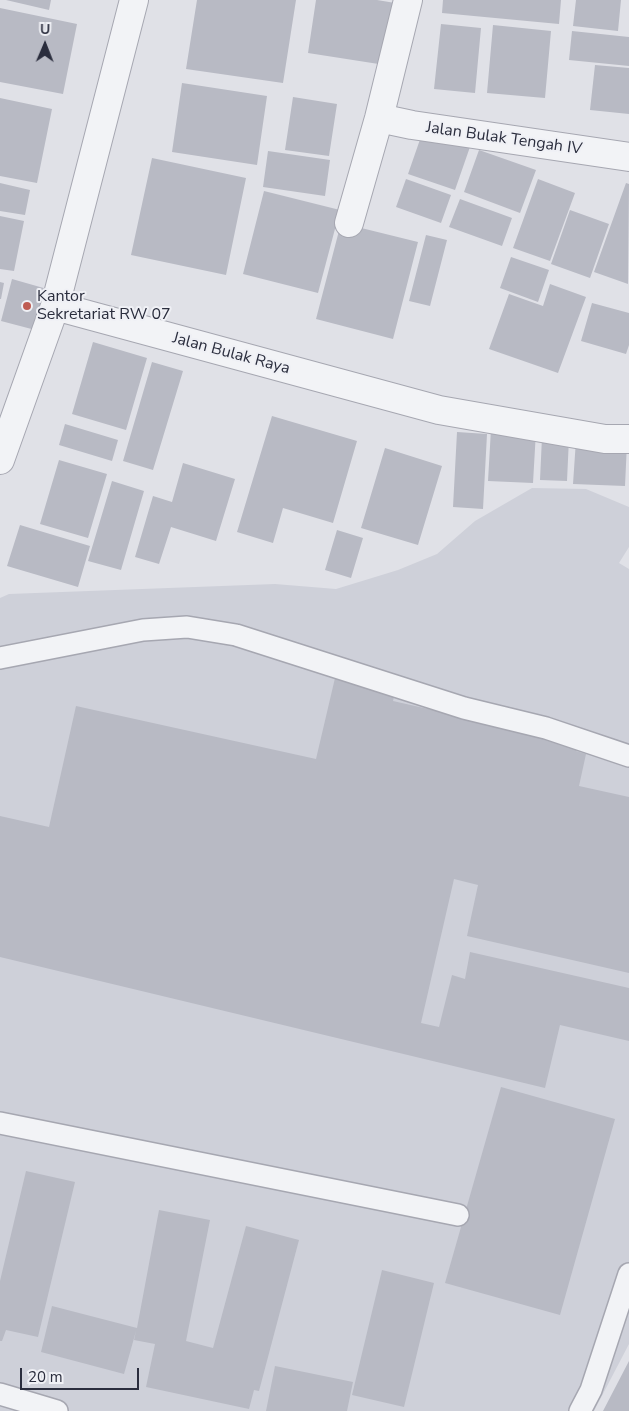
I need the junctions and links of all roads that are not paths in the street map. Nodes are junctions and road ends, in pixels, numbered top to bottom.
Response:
1 (134, 0) edge
2 (408, 0) edge
3 (378, 118) junction
4 (629, 157) edge
5 (348, 223) dead end
6 (55, 306) junction
7 (629, 439) edge
8 (0, 460) edge
9 (0, 658) edge
10 (629, 756) edge
11 (0, 1123) edge
12 (458, 1215) dead end
13 (629, 1274) edge
14 (0, 1394) edge
15 (57, 1411) edge
16 (580, 1411) edge

1 - 6 street
2 - 3 street
3 - 4 street, Jalan Bulak Tengah IV
3 - 5 street
6 - 7 street, Jalan Bulak Raya
6 - 8 street
9 - 10 lane
11 - 12 lane
13 - 16 lane
14 - 15 lane

